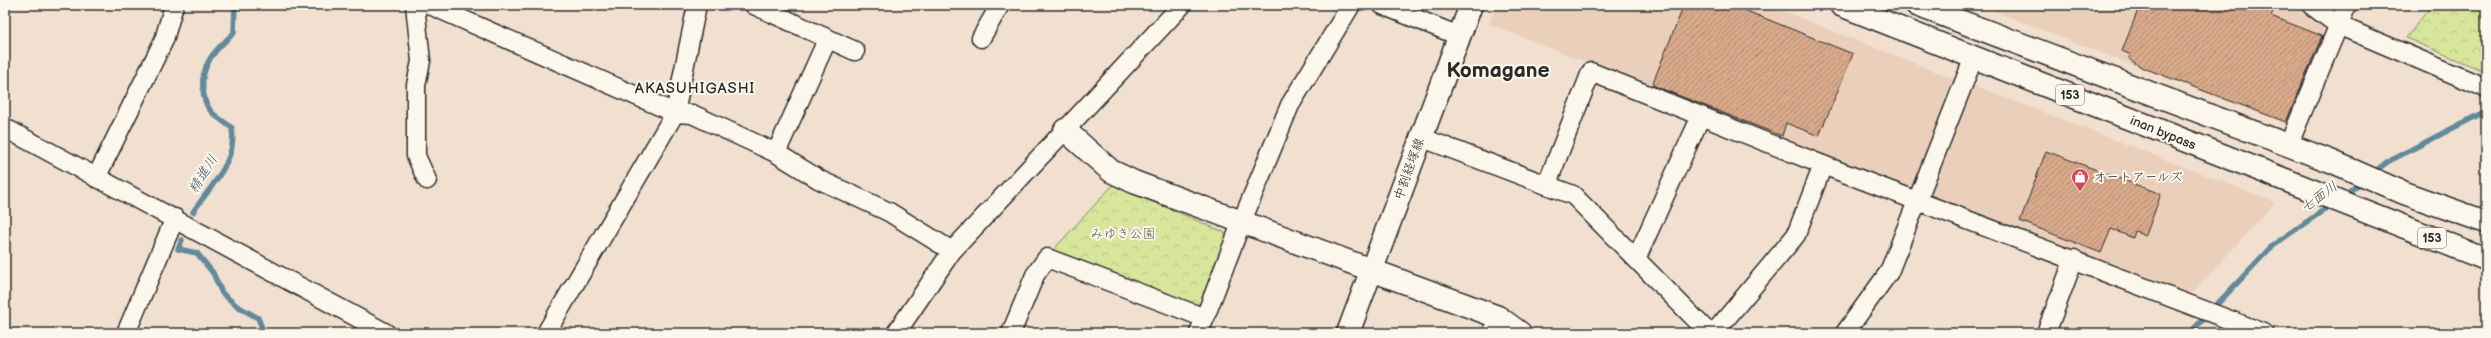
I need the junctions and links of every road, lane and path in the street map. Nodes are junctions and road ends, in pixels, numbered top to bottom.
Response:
1 (174, 5) edge
2 (415, 5) edge
3 (430, 5) edge
4 (697, 5) edge
5 (754, 5) edge
6 (1000, 5) edge
7 (1182, 5) edge
8 (1351, 5) edge
9 (1382, 5) edge
10 (1472, 5) edge
11 (1841, 5) edge
12 (2311, 5) edge
13 (2347, 5) edge
14 (1928, 7) edge
15 (2338, 25) junction
16 (1459, 36) junction
17 (982, 38) dead end
18 (827, 40) junction
19 (855, 51) dead end
20 (1974, 57) junction
21 (2486, 88) edge
22 (675, 113) junction
23 (1701, 116) junction
24 (5, 128) edge
25 (1065, 130) junction
26 (1420, 137) junction
27 (2288, 146) junction
28 (776, 153) junction
29 (1823, 165) junction
30 (96, 178) junction
31 (427, 180) dead end
32 (1547, 184) junction
33 (1919, 200) junction
34 (175, 218) junction
35 (1242, 220) junction
36 (2486, 222) edge
37 (952, 251) junction
38 (1637, 257) junction
39 (2074, 259) junction
40 (2486, 259) edge
41 (1372, 269) junction
42 (1495, 325) edge
43 (1202, 326) edge
44 (1853, 331) edge
45 (126, 333) edge
46 (386, 333) edge
47 (546, 333) edge
48 (896, 333) edge
49 (1011, 333) edge
50 (1348, 333) edge
51 (1520, 333) edge
52 (1709, 333) edge
53 (1714, 333) edge
54 (2046, 333) edge
55 (2264, 333) edge

1 - 30 street
2 - 31 street
3 - 22 street
4 - 22 street
5 - 18 street
6 - 17 street
7 - 25 street
8 - 35 street
9 - 16 street
10 - 16 main road, 中割経塚線
11 - 20 main road, inan bypass / 153
12 - 15 street
13 - 15 street
14 - 27 main road, 153
15 - 21 street
15 - 27 street
16 - 26 main road, 中割経塚線
18 - 19 street
18 - 28 street
20 - 33 street
20 - 40 main road, inan bypass / 153
22 - 28 street
22 - 47 street
23 - 29 street
23 - 32 street
23 - 38 street
24 - 30 street
25 - 35 main road
25 - 37 street
26 - 32 street
26 - 41 main road, 中割経塚線
27 - 36 main road, 153
28 - 37 street
29 - 33 street
29 - 53 street
30 - 34 street
32 - 38 street
33 - 39 street
33 - 44 street
34 - 45 street
34 - 46 street
35 - 41 main road
35 - 43 street
37 - 48 street
38 - 52 street
39 - 54 street
39 - 55 street
41 - 42 main road
41 - 50 main road, 中割経塚線
42 - 51 main road
43 - 49 street

